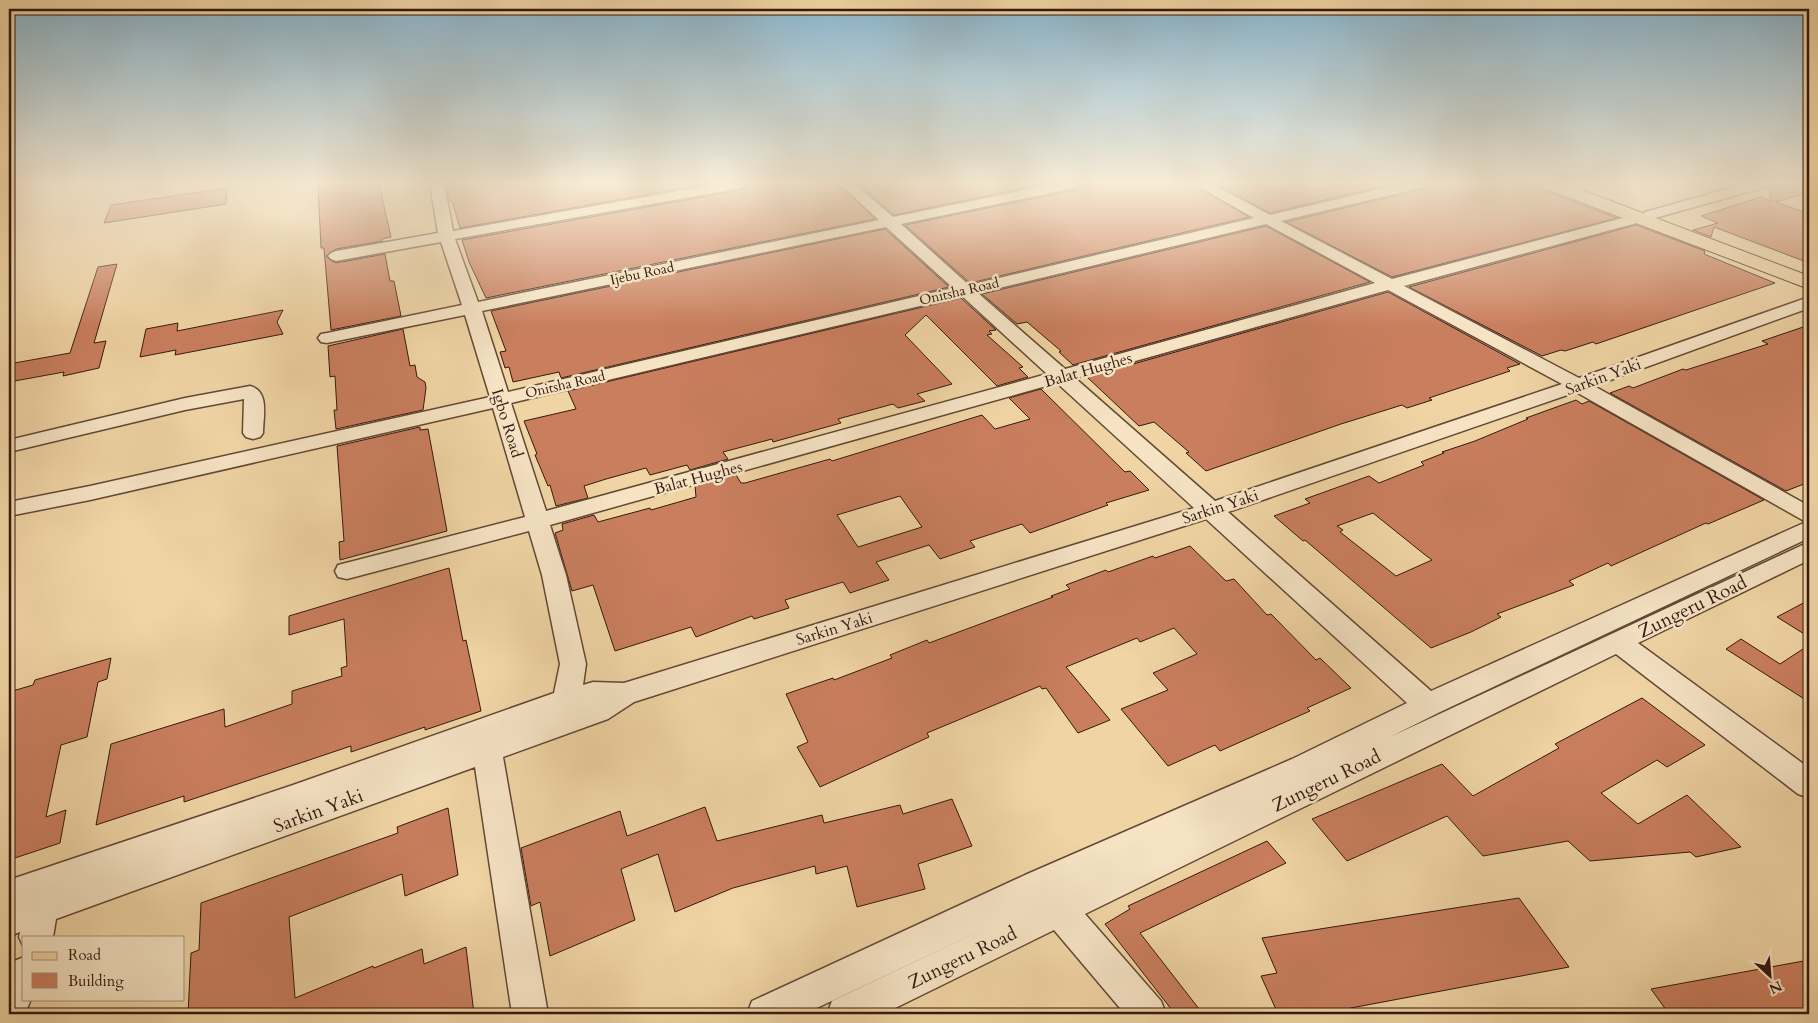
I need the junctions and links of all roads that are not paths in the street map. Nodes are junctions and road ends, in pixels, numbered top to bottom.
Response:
1 (445, 232) edge
2 (470, 232) edge
3 (843, 232) edge
4 (901, 232) edge
5 (1214, 232) edge
6 (1291, 232) edge
7 (1586, 232) edge
8 (1683, 232) edge
9 (1688, 232) edge
10 (446, 236) junction
11 (336, 256) dead end
12 (1809, 275) edge
13 (1809, 283) edge
14 (1388, 285) junction
15 (965, 290) junction
16 (1809, 302) edge
17 (472, 308) junction
18 (327, 338) dead end
19 (1060, 376) junction
20 (1578, 385) junction
21 (500, 400) junction
22 (253, 433) dead end
23 (9, 446) edge
24 (9, 509) edge
25 (1212, 510) junction
26 (1809, 516) edge
27 (537, 521) junction
28 (1809, 529) edge
29 (1809, 550) edge
30 (347, 571) dead end
31 (1617, 641) junction
32 (1428, 705) junction
33 (583, 706) junction
34 (487, 750) junction
35 (1809, 785) edge
36 (9, 895) edge
37 (1059, 910) junction
38 (9, 920) edge
39 (39, 923) edge
40 (22, 975) edge
41 (9, 978) edge
42 (22, 979) edge
43 (9, 1008) edge
44 (530, 1014) edge
45 (765, 1014) edge
46 (845, 1014) edge
47 (1148, 1014) edge

1 - 10 street, Igbo Road
2 - 10 street
3 - 17 street, Ijebu Road
4 - 15 street
5 - 15 street, Onitsha Road
6 - 14 street
7 - 14 street, Balat Hughes
8 - 13 main road
9 - 12 main road
10 - 11 street
10 - 17 street, Igbo Road
14 - 19 street, Balat Hughes
14 - 20 street
15 - 19 street
15 - 21 street, Onitsha Road
16 - 20 street, Sarkin Yaki
17 - 18 street, Ijebu Road
17 - 21 street, Igbo Road
19 - 25 street
19 - 27 street, Balat Hughes
20 - 25 street, Sarkin Yaki
20 - 26 street
21 - 24 street, Onitsha Road
21 - 27 street, Igbo Road
22 - 23 street
25 - 32 street
25 - 33 street, Sarkin Yaki
27 - 30 street, Balat Hughes
27 - 33 street, Igbo Road
28 - 32 street
29 - 31 street, Zungeru Road
31 - 35 street
31 - 37 street, Zungeru Road
32 - 45 street
33 - 34 street, Sarkin Yaki
33 - 36 street
34 - 39 street, Sarkin Yaki
34 - 44 street
37 - 46 street, Zungeru Road
37 - 47 street
38 - 39 street, Sarkin Yaki
40 - 41 street
42 - 43 street

